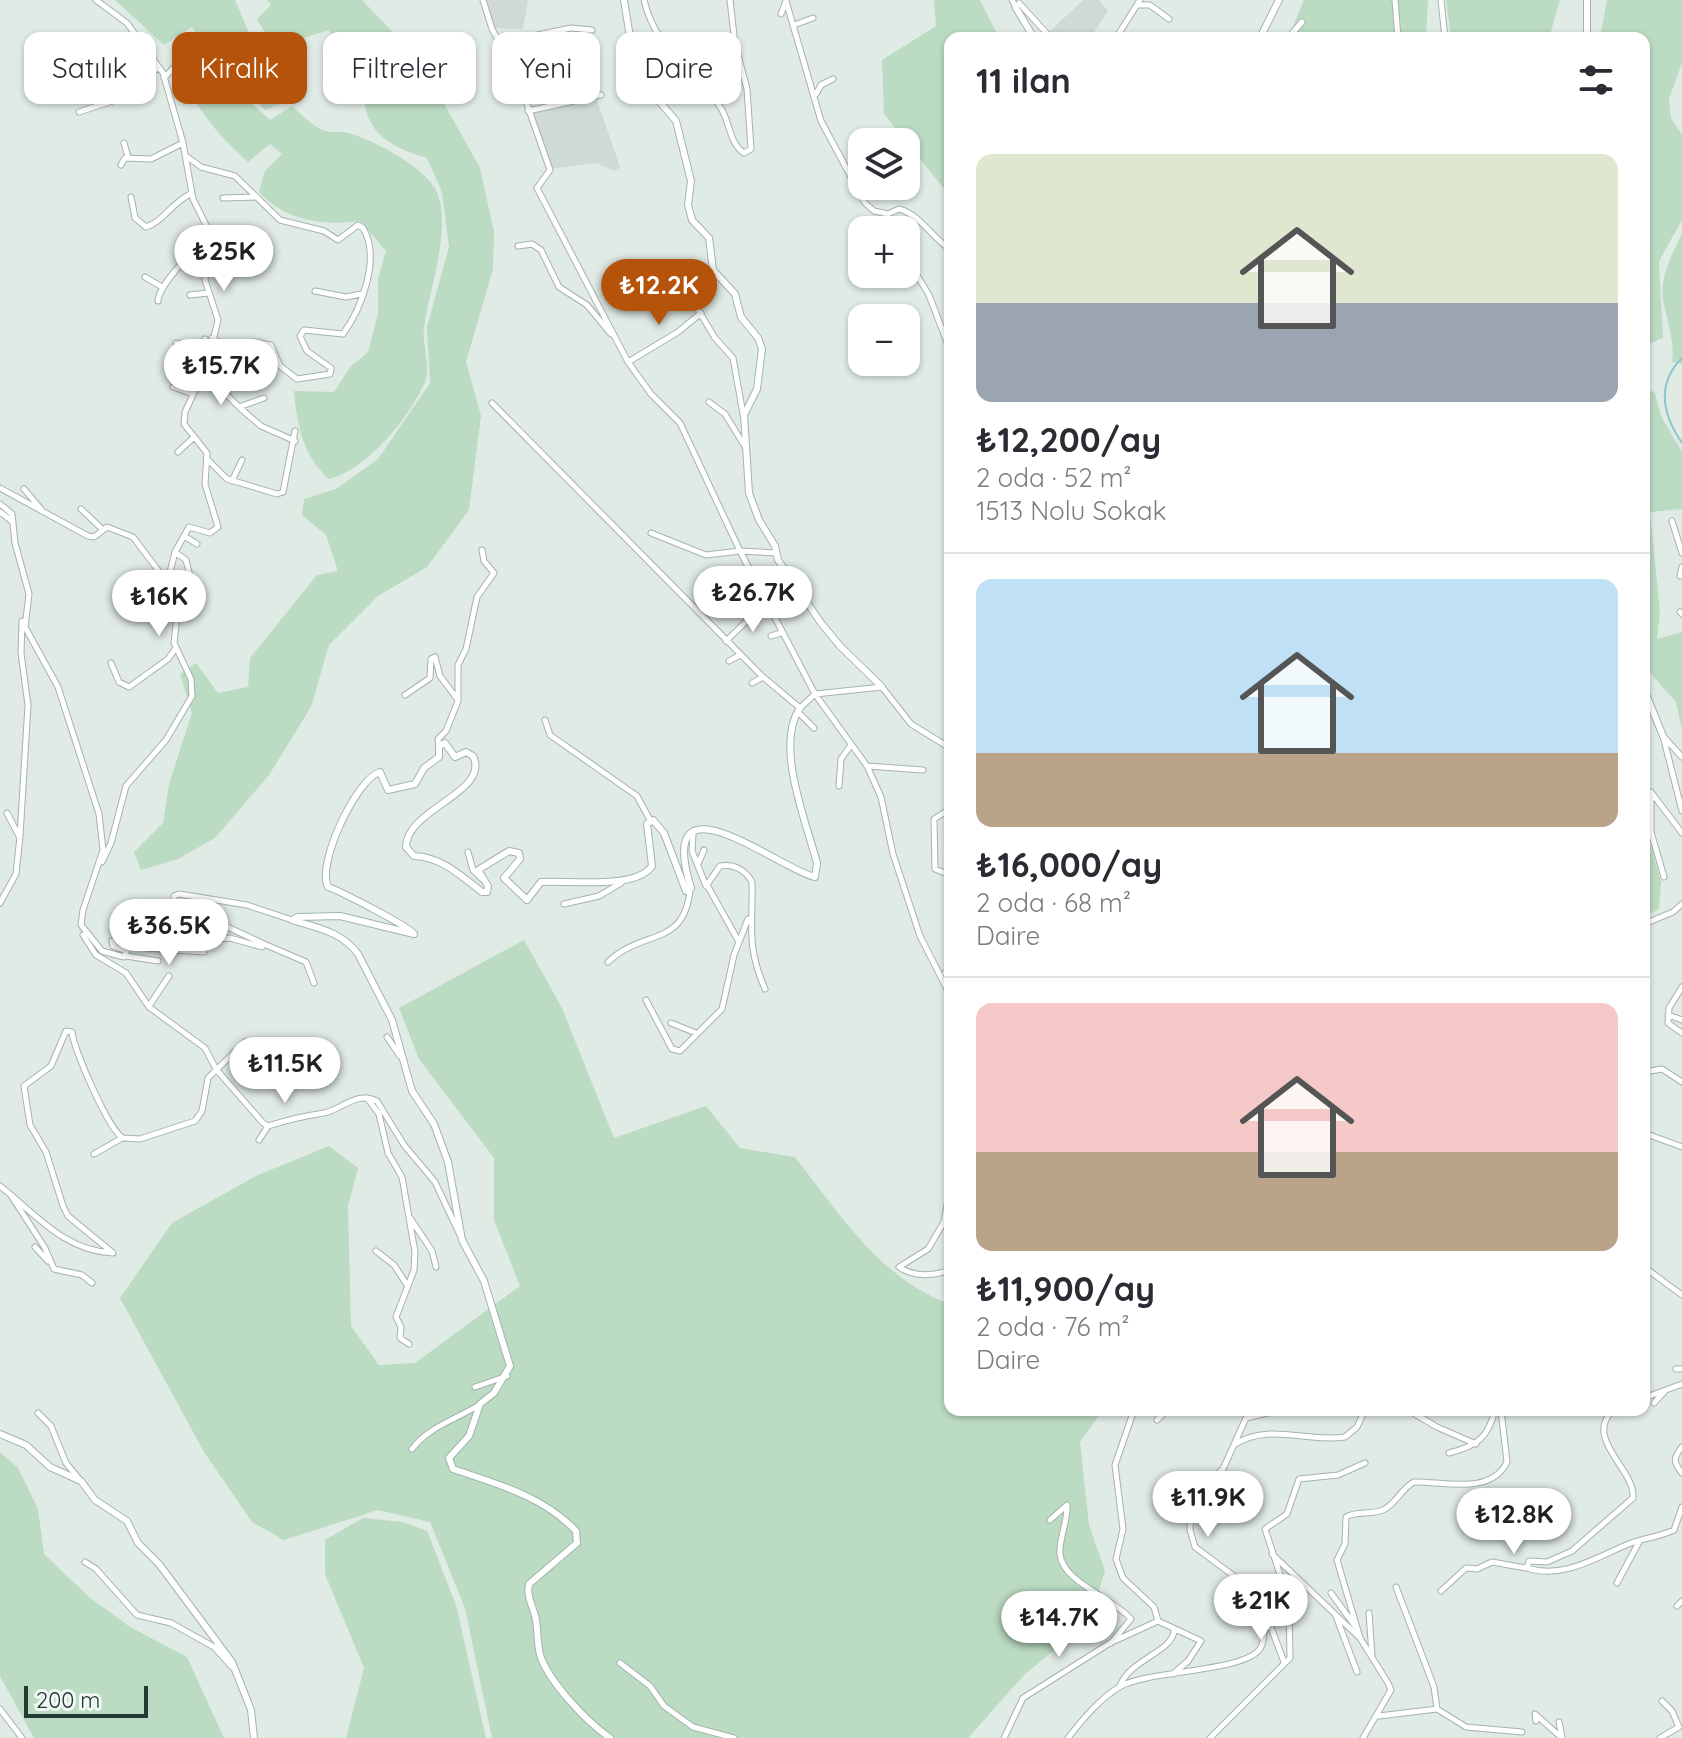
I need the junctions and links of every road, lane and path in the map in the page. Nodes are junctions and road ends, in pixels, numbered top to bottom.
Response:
1 (96, 0) edge
2 (483, 0) edge
3 (624, 0) edge
4 (644, 0) edge
5 (730, 0) edge
6 (1279, 0) edge
7 (1395, 0) edge
8 (1441, 0) edge
9 (1587, 0) edge
10 (1139, 2) edge
11 (1017, 3) edge
12 (781, 14) dead end
13 (813, 18) dead end
14 (1169, 19) dead end
15 (1302, 22) dead end
16 (793, 26) junction
17 (592, 30) dead end
18 (135, 32) edge
19 (495, 32) edge
20 (555, 32) edge
21 (1031, 32) edge
22 (1045, 32) edge
23 (1120, 32) edge
24 (1263, 32) edge
25 (1293, 32) edge
26 (1398, 32) edge
27 (1444, 32) edge
28 (1587, 32) edge
29 (156, 65) edge
30 (158, 68) junction
31 (172, 69) edge
32 (163, 78) junction
33 (833, 79) dead end
34 (601, 95) dead end
35 (816, 95) junction
36 (526, 104) edge
37 (528, 111) junction
38 (79, 112) dead end
39 (124, 143) dead end
40 (183, 143) junction
41 (186, 156) junction
42 (128, 157) junction
43 (121, 165) dead end
44 (192, 193) junction
45 (131, 197) dead end
46 (256, 197) junction
47 (223, 198) dead end
48 (888, 214) joint
49 (221, 230) dead end
50 (209, 231) junction
51 (944, 245) edge
52 (206, 246) junction
53 (518, 246) dead end
54 (668, 273) dead end
55 (145, 277) dead end
56 (920, 280) edge
57 (162, 287) junction
58 (315, 291) dead end
59 (208, 293) junction
60 (361, 294) junction
61 (190, 295) dead end
62 (158, 301) dead end
63 (701, 313) junction
64 (944, 334) edge
65 (613, 335) junction
66 (208, 338) junction
67 (176, 343) dead end
68 (200, 349) junction
69 (210, 355) junction
70 (628, 362) junction
71 (237, 385) dead end
72 (173, 387) dead end
73 (220, 388) junction
74 (193, 394) junction
75 (264, 398) dead end
76 (709, 402) dead end
77 (492, 403) dead end
78 (239, 407) junction
79 (744, 415) junction
80 (295, 431) dead end
81 (193, 438) junction
82 (295, 441) junction
83 (744, 445) junction
84 (178, 452) dead end
85 (207, 459) junction
86 (242, 460) dead end
87 (232, 481) junction
88 (0, 488) edge
89 (24, 489) dead end
90 (0, 504) edge
91 (81, 509) dead end
92 (0, 512) edge
93 (47, 516) junction
94 (1672, 521) dead end
95 (14, 523) junction
96 (102, 529) junction
97 (651, 533) dead end
98 (184, 536) junction
99 (197, 544) dead end
100 (482, 550) dead end
101 (740, 551) junction
102 (175, 552) junction
103 (776, 553) junction
104 (1682, 553) edge
105 (1682, 567) edge
106 (1680, 576) dead end
107 (168, 580) junction
108 (192, 584) dead end
109 (179, 598) junction
110 (187, 599) dead end
111 (769, 609) junction
112 (24, 616) junction
113 (781, 633) junction
114 (771, 636) dead end
115 (726, 641) junction
116 (176, 648) junction
117 (740, 655) junction
118 (729, 661) dead end
119 (111, 663) dead end
120 (763, 677) junction
121 (752, 683) dead end
122 (882, 687) junction
123 (815, 694) junction
124 (405, 695) dead end
125 (458, 701) junction
126 (1650, 704) edge
127 (798, 710) junction
128 (545, 720) dead end
129 (814, 728) dead end
130 (1663, 736) junction
131 (944, 744) edge
132 (851, 745) junction
133 (439, 746) junction
134 (1682, 757) edge
135 (867, 766) junction
136 (923, 770) dead end
137 (839, 786) dead end
138 (1682, 811) edge
139 (7, 813) dead end
140 (944, 813) edge
141 (650, 820) junction
142 (1682, 833) edge
143 (693, 834) junction
144 (20, 836) junction
145 (704, 850) dead end
146 (468, 852) dead end
147 (698, 865) junction
148 (96, 869) junction
149 (944, 873) edge
150 (1664, 877) dead end
151 (481, 878) junction
152 (621, 883) junction
153 (707, 885) junction
154 (690, 891) junction
155 (0, 903) edge
156 (564, 904) dead end
157 (1682, 904) edge
158 (749, 915) junction
159 (292, 920) junction
160 (1650, 922) edge
161 (81, 925) junction
162 (739, 943) junction
163 (264, 944) junction
164 (141, 946) junction
165 (204, 952) dead end
166 (126, 956) junction
167 (158, 961) dead end
168 (608, 962) dead end
169 (169, 976) dead end
170 (314, 983) dead end
171 (944, 983) edge
172 (1682, 987) edge
173 (765, 989) dead end
174 (646, 1000) dead end
175 (149, 1007) junction
176 (1667, 1015) junction
177 (1682, 1020) edge
178 (671, 1023) dead end
179 (697, 1033) junction
180 (1682, 1033) edge
181 (387, 1037) dead end
182 (245, 1042) dead end
183 (403, 1060) junction
184 (216, 1069) junction
185 (1650, 1071) edge
186 (1682, 1082) edge
187 (366, 1097) junction
188 (268, 1126) junction
189 (1650, 1135) edge
190 (123, 1138) junction
191 (259, 1140) dead end
192 (1682, 1147) edge
193 (94, 1154) dead end
194 (0, 1186) edge
195 (9, 1193) junction
196 (409, 1218) junction
197 (944, 1222) edge
198 (462, 1240) junction
199 (35, 1247) dead end
200 (376, 1251) dead end
201 (51, 1265) junction
202 (436, 1267) dead end
203 (1650, 1271) edge
204 (944, 1272) edge
205 (92, 1283) dead end
206 (407, 1285) junction
207 (1682, 1295) edge
208 (409, 1344) dead end
209 (508, 1376) junction
210 (1682, 1384) edge
211 (475, 1387) dead end
212 (1669, 1388) junction
213 (1650, 1396) edge
214 (1654, 1403) dead end
215 (480, 1404) junction
216 (38, 1413) dead end
217 (1132, 1416) edge
218 (1161, 1416) edge
219 (1254, 1416) edge
220 (1362, 1416) edge
221 (1418, 1416) edge
222 (1496, 1416) edge
223 (1499, 1416) edge
224 (1610, 1416) edge
225 (1157, 1420) dead end
226 (0, 1434) edge
227 (1476, 1444) junction
228 (1234, 1445) junction
229 (1682, 1447) edge
230 (412, 1449) dead end
231 (1449, 1453) dead end
232 (1365, 1463) dead end
233 (1682, 1473) edge
234 (81, 1481) junction
235 (1682, 1507) edge
236 (1050, 1520) dead end
237 (1640, 1541) junction
238 (1272, 1554) junction
239 (85, 1562) dead end
240 (1527, 1568) junction
241 (1617, 1583) dead end
242 (1396, 1587) dead end
243 (1441, 1591) dead end
244 (1331, 1593) dead end
245 (1335, 1612) junction
246 (1369, 1613) dead end
247 (1266, 1616) junction
248 (1158, 1621) junction
249 (1358, 1630) junction
250 (1173, 1631) junction
251 (1360, 1638) junction
252 (1111, 1643) junction
253 (1373, 1660) junction
254 (1284, 1662) junction
255 (620, 1663) dead end
256 (235, 1671) junction
257 (1357, 1672) dead end
258 (1173, 1674) junction
259 (1120, 1687) junction
260 (1662, 1701) dead end
261 (0, 1709) edge
262 (1437, 1709) junction
263 (1378, 1716) junction
264 (1536, 1721) dead end
265 (1559, 1722) dead end
266 (1522, 1732) dead end
267 (22, 1738) edge
268 (254, 1738) edge
269 (610, 1738) edge
270 (734, 1738) edge
271 (1004, 1738) edge
272 (1068, 1738) edge
273 (1210, 1738) edge
274 (1363, 1738) edge
275 (1562, 1738) edge
276 (1660, 1738) edge

1 - 18 street
2 - 19 street
3 - 79 street
4 - 5 street
6 - 24 street
7 - 26 street
8 - 27 street
9 - 28 street
10 - 14 street
10 - 23 street
11 - 21 street
11 - 22 street
12 - 16 street
13 - 16 street
15 - 25 street
16 - 35 street
17 - 20 street
29 - 30 street
30 - 32 street
30 - 38 street
31 - 32 street
32 - 40 street
33 - 35 street
34 - 37 street
35 - 48 street
36 - 37 street
37 - 65 street
39 - 42 street
40 - 41 street
40 - 42 street
41 - 44 street
41 - 46 street
42 - 43 street
44 - 45 street
44 - 50 street
46 - 47 street
46 - 60 street
48 - 51 street
49 - 50 street
50 - 52 street
52 - 57 street
52 - 59 street
53 - 65 street
54 - 63 street
55 - 57 street
56 - 64 street
57 - 62 street
58 - 60 street
59 - 61 street
59 - 66 street
60 - 66 street
63 - 70 street
63 - 79 street
65 - 70 street
66 - 68 street
66 - 69 street
67 - 68 street
68 - 69 street
69 - 73 street
69 - 74 street
70 - 101 street
71 - 73 street
72 - 74 street
73 - 78 street
74 - 81 street
75 - 78 street
76 - 83 street
77 - 115 street
78 - 82 street
79 - 83 street
80 - 82 street
81 - 84 street
81 - 85 street
82 - 87 street
83 - 103 street
85 - 87 street
85 - 98 street
86 - 87 street
88 - 93 street
89 - 93 street
90 - 95 street
91 - 96 street
92 - 95 street
93 - 96 street
94 - 104 street
95 - 112 street
96 - 107 street
97 - 101 street
98 - 99 street
98 - 102 street
100 - 125 street
101 - 103 street
101 - 111 street
102 - 107 street
102 - 108 street
103 - 122 street
105 - 106 street
107 - 109 street
109 - 110 street
109 - 116 street
111 - 113 street
111 - 115 street
112 - 144 street
112 - 148 street
113 - 114 street
113 - 123 street
115 - 117 street
116 - 119 street
116 - 148 street
117 - 118 street
117 - 120 street
120 - 121 street
120 - 127 street
122 - 123 street
122 - 131 street
123 - 127 street
123 - 132 street
124 - 125 street
125 - 133 street
126 - 130 street
127 - 129 street
127 - 143 street
128 - 141 street
130 - 134 street
130 - 138 street
132 - 135 street
132 - 137 street
133 - 151 street
133 - 159 street
135 - 136 street
135 - 171 street
139 - 144 street
140 - 149 street
141 - 152 street
141 - 154 street
142 - 150 street
143 - 147 street
143 - 154 street
144 - 155 street
145 - 147 street
146 - 151 street
147 - 153 street
148 - 161 street
151 - 152 street
152 - 156 street
153 - 158 street
153 - 162 street
154 - 168 street
157 - 160 street
158 - 162 street
158 - 173 street
159 - 163 street
159 - 183 street
161 - 166 street
161 - 175 street
162 - 179 street
163 - 164 street
163 - 170 street
164 - 165 street
164 - 166 street
166 - 167 street
169 - 175 street
172 - 176 street
174 - 179 street
175 - 184 street
176 - 177 street
176 - 180 street
178 - 179 street
181 - 183 street
182 - 184 street
183 - 198 street
184 - 188 street
184 - 190 street
185 - 186 street
187 - 188 street
187 - 196 street
187 - 198 street
188 - 191 street
189 - 192 street
190 - 193 street
190 - 195 street
194 - 195 street
195 - 201 street
196 - 202 street
196 - 206 street
197 - 204 street
198 - 209 street
199 - 201 street
200 - 206 street
201 - 205 street
203 - 207 street
206 - 208 street
209 - 211 street
209 - 215 street
210 - 212 street
212 - 213 street
212 - 214 street
215 - 230 street
215 - 269 street
216 - 234 street
217 - 248 street
218 - 225 street
219 - 228 street
220 - 228 street
221 - 227 street
222 - 227 street
223 - 249 street
224 - 240 street
226 - 234 street
227 - 231 street
228 - 247 street
229 - 233 street
232 - 238 street
234 - 256 street
235 - 237 street
236 - 252 street
237 - 240 street
237 - 241 street
238 - 245 street
238 - 254 street
239 - 256 street
240 - 243 street
242 - 262 street
244 - 249 street
245 - 251 street
245 - 257 street
246 - 253 street
247 - 254 street
247 - 258 street
248 - 250 street
248 - 252 street
249 - 251 street
250 - 258 street
250 - 259 street
251 - 253 street
252 - 271 street
253 - 263 street
254 - 273 street
255 - 270 street
256 - 268 street
258 - 259 street
259 - 272 street
260 - 276 street
261 - 267 street
262 - 263 street
262 - 266 street
263 - 274 street
264 - 275 street
265 - 275 street

